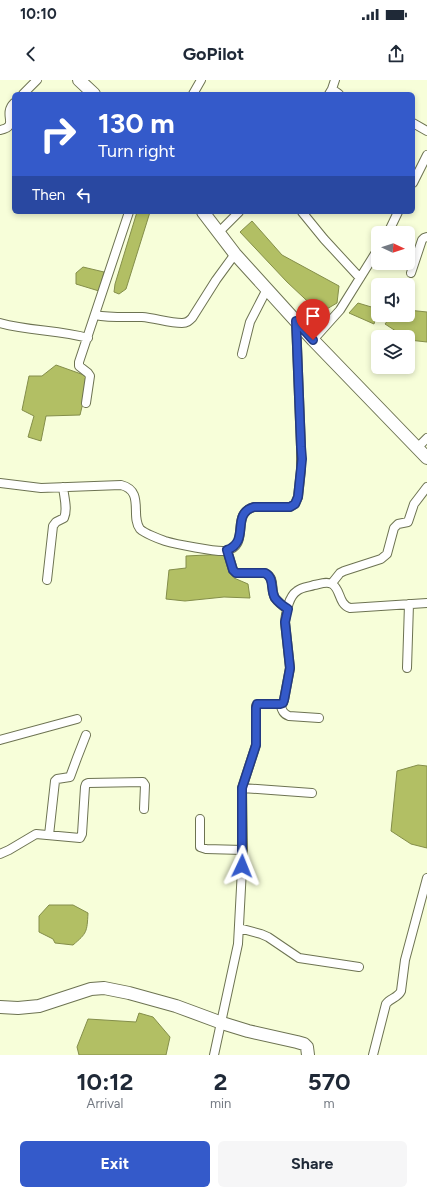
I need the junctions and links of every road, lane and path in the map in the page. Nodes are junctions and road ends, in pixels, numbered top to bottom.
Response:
1 (37, 80) edge
2 (79, 80) edge
3 (201, 80) edge
4 (336, 80) edge
5 (330, 91) edge
6 (25, 92) edge
7 (92, 92) edge
8 (194, 92) edge
9 (12, 105) edge
10 (415, 124) edge
11 (0, 130) edge
12 (427, 131) edge
13 (427, 155) edge
14 (415, 179) edge
15 (128, 214) edge
16 (204, 214) edge
17 (237, 214) edge
18 (304, 214) edge
19 (397, 214) edge
20 (391, 226) edge
21 (218, 233) junction
22 (427, 237) edge
23 (234, 254) junction
24 (371, 260) edge
25 (411, 273) dead end
26 (360, 278) junction
27 (267, 289) junction
28 (95, 315) junction
29 (296, 321) junction
30 (0, 323) edge
31 (88, 338) junction
32 (313, 340) junction
33 (242, 354) dead end
34 (86, 403) dead end
35 (427, 438) edge
36 (417, 448) junction
37 (427, 458) edge
38 (0, 483) edge
39 (63, 487) junction
40 (427, 487) edge
41 (227, 550) junction
42 (47, 580) dead end
43 (332, 584) junction
44 (427, 603) edge
45 (409, 604) junction
46 (288, 609) junction
47 (407, 668) dead end
48 (280, 704) junction
49 (319, 718) dead end
50 (77, 719) dead end
51 (86, 735) dead end
52 (0, 740) edge
53 (242, 788) junction
54 (312, 793) dead end
55 (144, 809) dead end
56 (200, 819) dead end
57 (49, 835) junction
58 (243, 850) junction
59 (0, 854) edge
60 (427, 878) edge
61 (239, 928) junction
62 (359, 967) dead end
63 (0, 1007) edge
64 (222, 1024) junction
65 (214, 1055) edge
66 (308, 1055) edge
67 (373, 1055) edge

1 - 6 street
2 - 7 main road
3 - 8 street
4 - 5 street
9 - 11 street
10 - 12 street
13 - 14 street
15 - 28 street
16 - 21 main road
17 - 21 street
18 - 26 street
19 - 20 street
21 - 23 main road
22 - 25 street
23 - 27 main road
23 - 28 street
24 - 26 street
26 - 32 street
27 - 29 main road
27 - 33 street
28 - 31 street
29 - 32 main road
29 - 41 street
30 - 31 street
31 - 34 street
32 - 36 main road
35 - 36 street
36 - 37 main road
38 - 39 street
39 - 41 street
39 - 42 street
40 - 43 street
41 - 46 street
43 - 45 street
43 - 46 street
44 - 45 street
45 - 47 street
46 - 48 street
48 - 49 street
48 - 53 street
50 - 52 street
51 - 57 street
53 - 54 street
53 - 58 street
55 - 57 street
56 - 58 street
57 - 59 street
58 - 61 street
60 - 67 street
61 - 62 street
61 - 64 street
63 - 64 main road
64 - 65 street
64 - 66 main road

